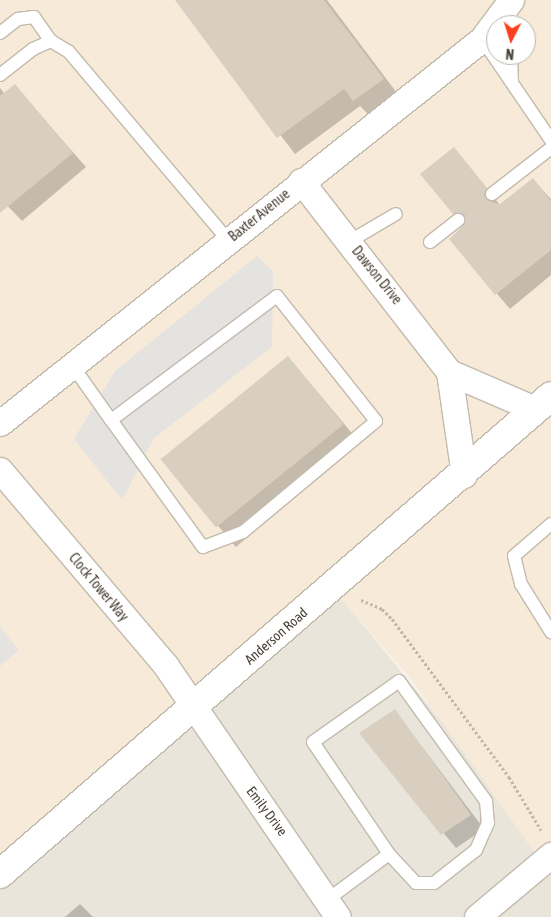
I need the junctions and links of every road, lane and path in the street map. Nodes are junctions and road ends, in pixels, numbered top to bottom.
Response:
1 (511, 9) edge
2 (0, 33) edge
3 (482, 39) junction
4 (51, 41) junction
5 (511, 65) edge
6 (0, 75) edge
7 (512, 82) junction
8 (551, 140) edge
9 (551, 148) edge
10 (301, 181) junction
11 (492, 194) dead end
12 (396, 214) dead end
13 (458, 220) dead end
14 (228, 240) junction
15 (350, 241) junction
16 (430, 242) dead end
17 (72, 366) junction
18 (449, 372) junction
19 (543, 402) edge
20 (111, 420) junction
21 (0, 423) edge
22 (0, 470) edge
23 (464, 475) junction
24 (551, 524) edge
25 (332, 587) junction
26 (551, 632) edge
27 (194, 706) junction
28 (389, 854) junction
29 (548, 864) edge
30 (0, 874) edge
31 (332, 908) edge
32 (477, 917) edge

1 - 3 street, Baxter Avenue
2 - 4 lane
3 - 7 lane
3 - 10 street, Baxter Avenue
4 - 6 lane
4 - 14 lane
5 - 7 lane
7 - 8 lane
9 - 11 lane
10 - 14 street, Baxter Avenue
10 - 15 street, Dawson Drive
12 - 15 lane
13 - 16 lane
14 - 17 street, Baxter Avenue
15 - 18 street, Dawson Drive
17 - 20 lane
17 - 21 street, Baxter Avenue
18 - 19 street, Dawson Drive
18 - 23 street, Dawson Drive
19 - 23 street, Anderson Road
20 - 20 lane
22 - 27 street, Clock Tower Way
23 - 25 street, Anderson Road
24 - 26 lane
25 - 27 street, Anderson Road
25 - 29 path
27 - 30 street, Anderson Road
27 - 31 street, Emily Drive
28 - 28 lane
28 - 31 lane
29 - 32 street

